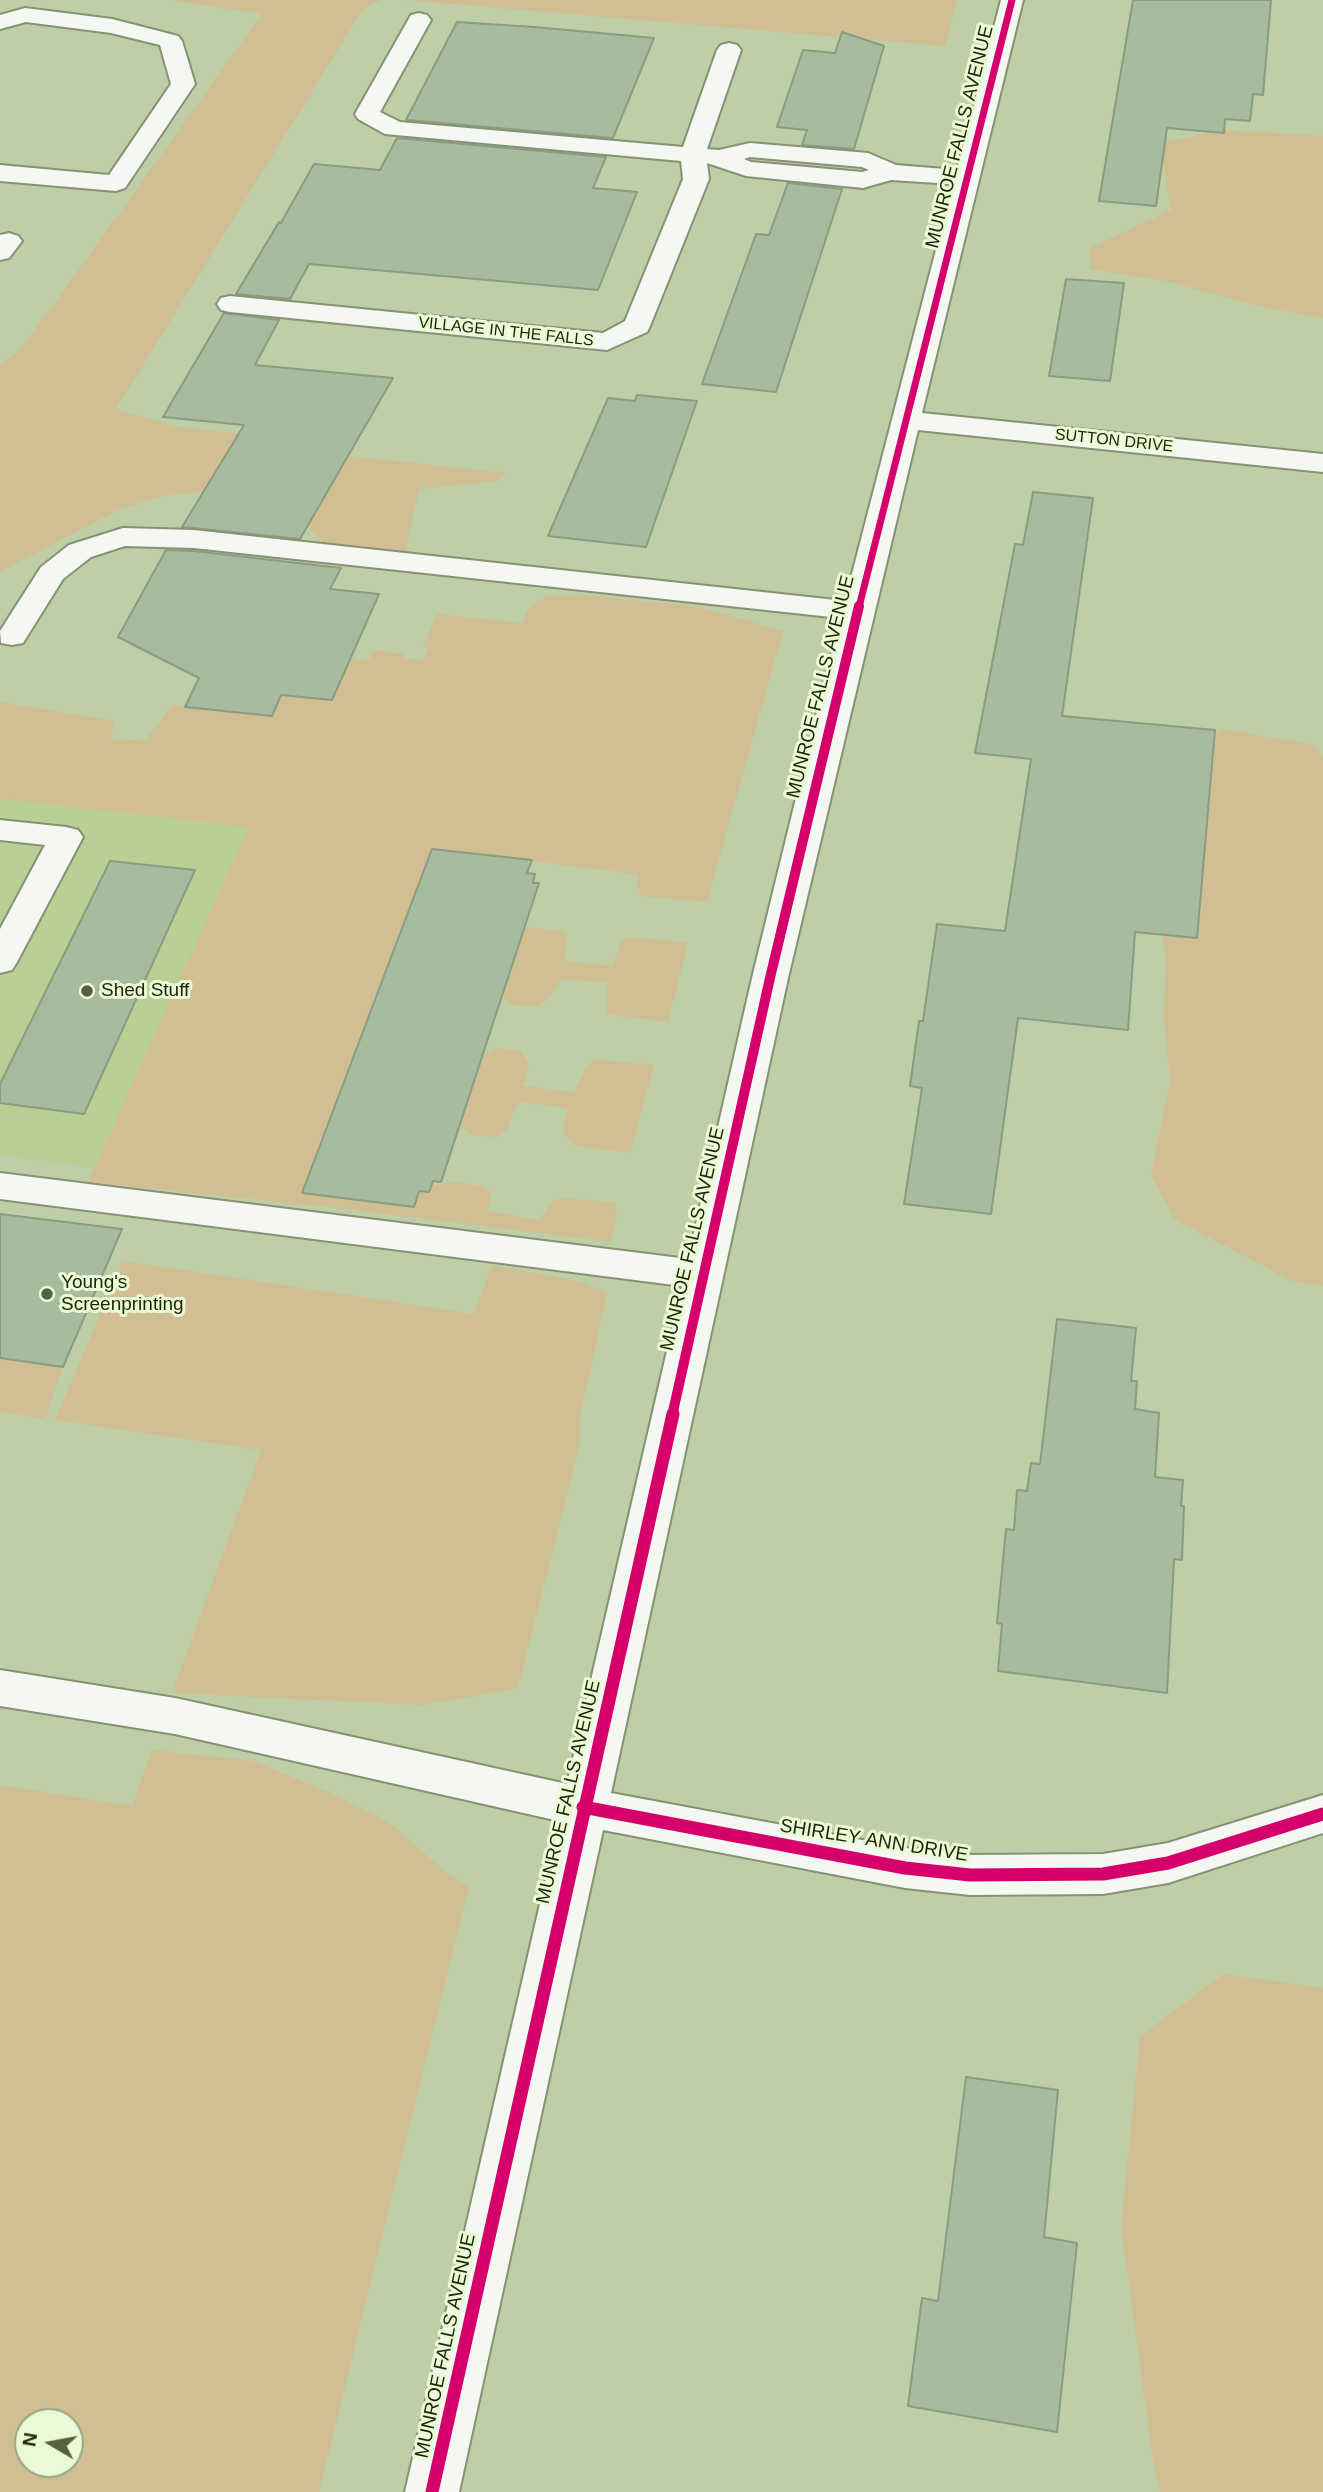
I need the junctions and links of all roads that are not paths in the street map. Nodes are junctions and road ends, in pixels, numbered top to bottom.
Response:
1 (1012, 0) edge
2 (419, 20) dead end
3 (0, 22) edge
4 (729, 50) dead end
5 (693, 154) junction
6 (0, 173) edge
7 (967, 178) junction
8 (230, 304) dead end
9 (906, 420) junction
10 (1323, 463) edge
11 (858, 611) junction
12 (12, 636) dead end
13 (0, 830) edge
14 (0, 962) edge
15 (0, 1186) edge
16 (703, 1275) junction
17 (0, 1688) edge
18 (583, 1807) junction
19 (1323, 1814) edge
20 (432, 2492) edge

1 - 7 street, MUNROE FALLS AVENUE
2 - 5 street
3 - 6 street
4 - 5 street, VILLAGE IN THE FALLS
5 - 7 street
5 - 8 street, VILLAGE IN THE FALLS
7 - 9 street, MUNROE FALLS AVENUE
9 - 10 street, SUTTON DRIVE
9 - 11 street, MUNROE FALLS AVENUE
11 - 12 street
11 - 16 street, MUNROE FALLS AVENUE
13 - 14 street
15 - 16 street
16 - 18 street, MUNROE FALLS AVENUE
17 - 18 street, SHIRLEY ANN DRIVE
18 - 19 street, SHIRLEY ANN DRIVE
18 - 20 street, MUNROE FALLS AVENUE

